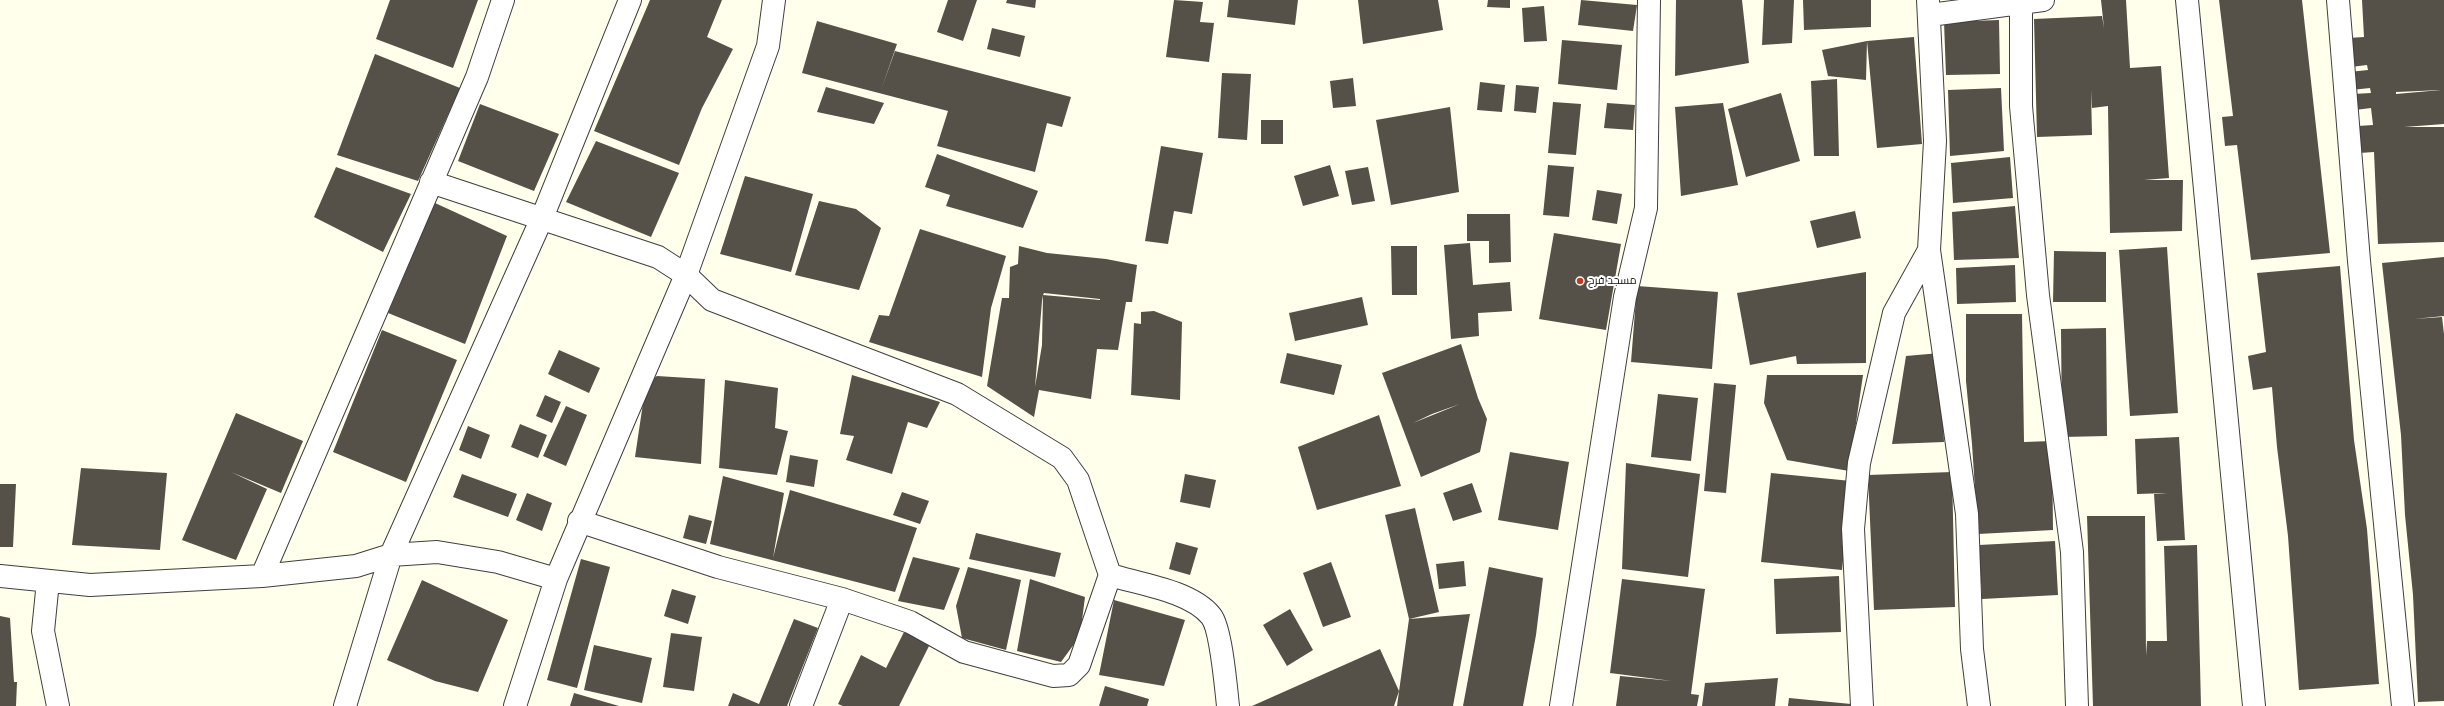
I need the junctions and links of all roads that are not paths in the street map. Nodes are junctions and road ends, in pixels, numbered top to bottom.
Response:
1 (503, 0) edge
2 (630, 0) edge
3 (774, 0) edge
4 (1649, 0) edge
5 (2043, 0) edge
6 (2187, 0) edge
7 (2338, 0) edge
8 (2021, 2) junction
9 (1929, 8) edge
10 (431, 182) junction
11 (542, 218) junction
12 (1929, 250) junction
13 (686, 275) junction
14 (579, 521) junction
15 (391, 555) junction
16 (1110, 575) junction
17 (0, 576) edge
18 (262, 576) junction
19 (556, 579) junction
20 (48, 581) junction
21 (842, 599) junction
22 (58, 706) edge
23 (345, 706) edge
24 (515, 706) edge
25 (801, 706) edge
26 (1228, 706) edge
27 (1561, 706) edge
28 (1862, 706) edge
29 (1979, 706) edge
30 (2077, 706) edge
31 (2254, 706) edge
32 (2403, 706) edge

1 - 10 street
2 - 11 street
3 - 13 street
4 - 27 street
5 - 8 street
6 - 31 street
7 - 32 street
8 - 9 street
8 - 30 street
9 - 12 street
10 - 11 street
10 - 18 street
11 - 13 street
11 - 15 street
12 - 28 street
12 - 29 street
13 - 14 street
13 - 16 street
14 - 19 street
14 - 21 street
15 - 18 street
15 - 19 street
15 - 23 street
16 - 21 street
16 - 26 street
17 - 20 street
18 - 20 street
19 - 24 street
20 - 22 street
21 - 25 street

